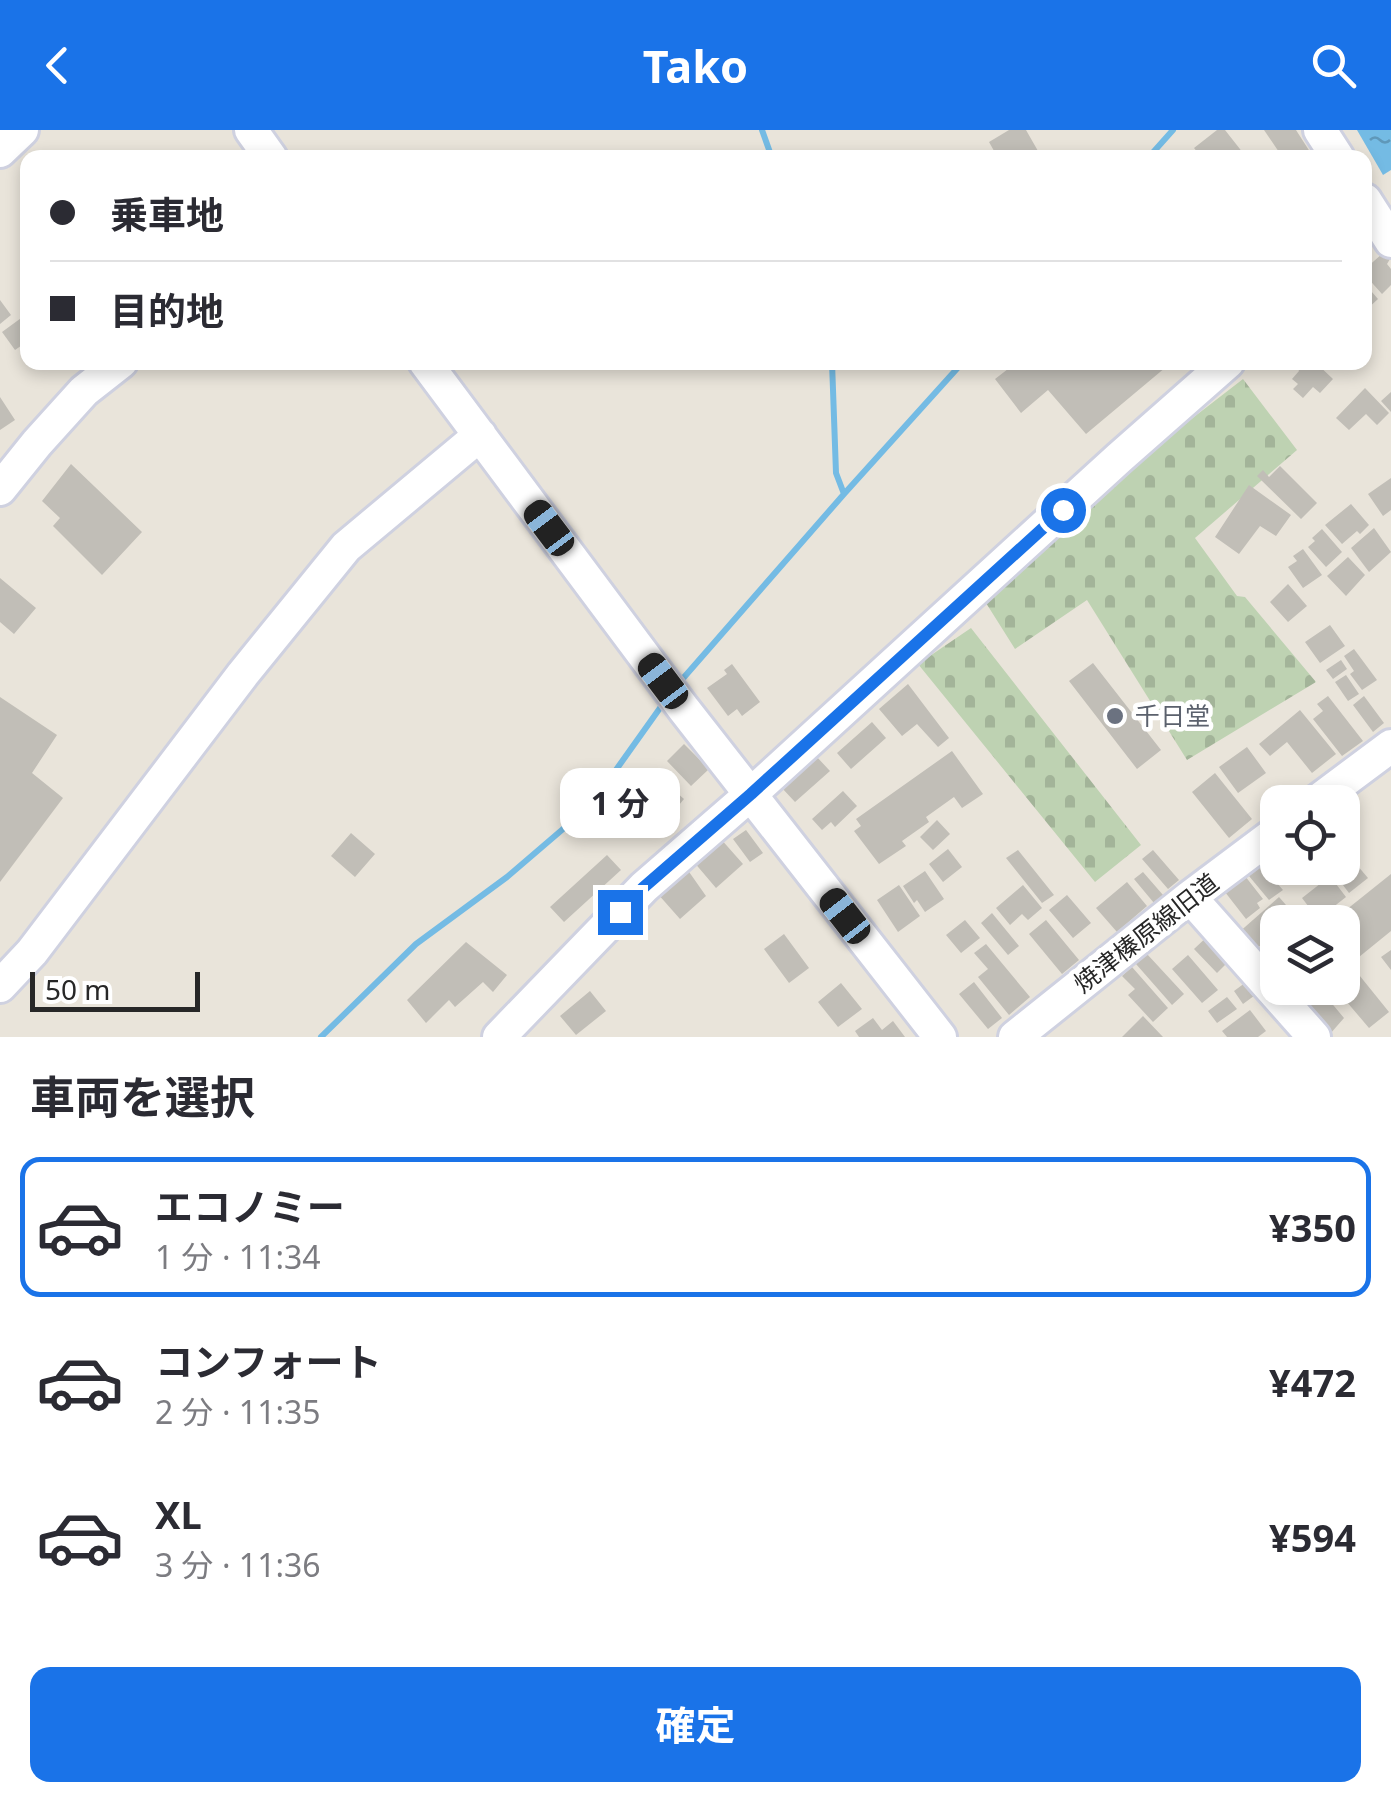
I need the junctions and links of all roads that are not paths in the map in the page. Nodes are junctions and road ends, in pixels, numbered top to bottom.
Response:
1 (22, 130) edge
2 (0, 151) edge
3 (111, 370) edge
4 (431, 370) edge
5 (1219, 370) edge
6 (480, 436) junction
7 (0, 488) edge
8 (1391, 746) edge
9 (1339, 785) edge
10 (751, 794) junction
11 (1260, 844) edge
12 (1190, 897) junction
13 (0, 986) edge
14 (499, 1037) edge
15 (940, 1037) edge
16 (1015, 1037) edge
17 (1314, 1037) edge

1 - 2 street
3 - 7 street
4 - 6 street
5 - 10 street
6 - 10 street
6 - 13 street
8 - 9 street
10 - 14 street
10 - 15 street
11 - 12 street, 焼津榛原線旧道
12 - 16 street, 焼津榛原線旧道
12 - 17 street

